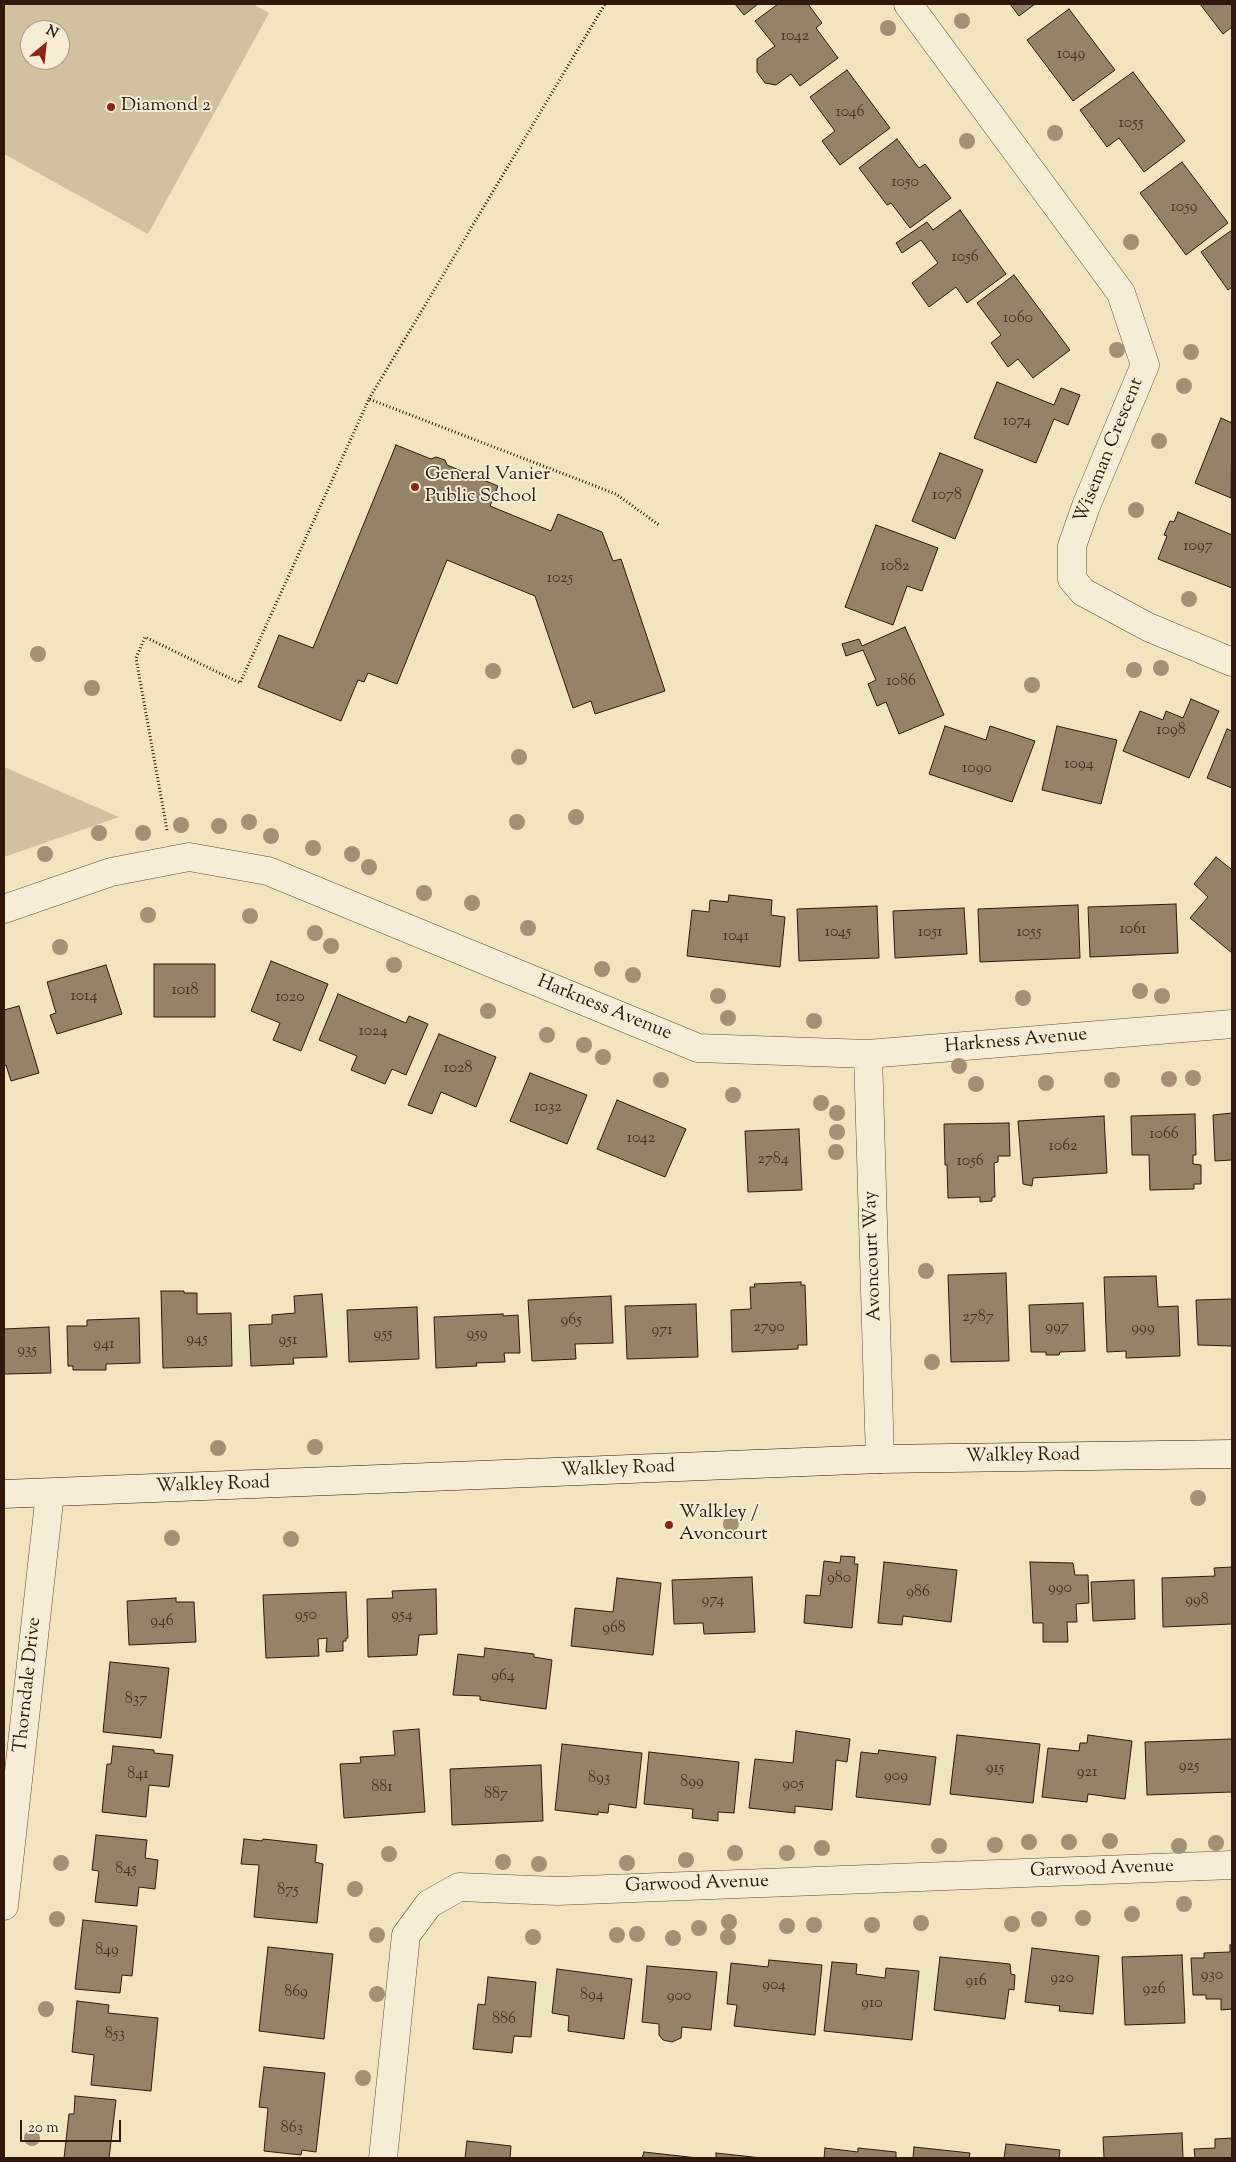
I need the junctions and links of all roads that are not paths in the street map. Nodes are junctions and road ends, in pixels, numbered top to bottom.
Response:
1 (908, 4) edge
2 (1232, 662) edge
3 (4, 909) edge
4 (1232, 1024) edge
5 (868, 1054) junction
6 (1232, 1454) edge
7 (880, 1459) junction
8 (50, 1493) junction
9 (4, 1494) edge
10 (1232, 1865) edge
11 (4, 1906) edge
12 (383, 2158) edge

1 - 2 street, Wiseman Crescent
3 - 5 street, Harkness Avenue
4 - 5 street, Harkness Avenue
5 - 7 street, Avoncourt Way
6 - 7 street, Walkley Road
7 - 8 street, Walkley Road
8 - 9 street, Walkley Road
8 - 11 street, Thorndale Drive
10 - 12 street, Garwood Avenue

